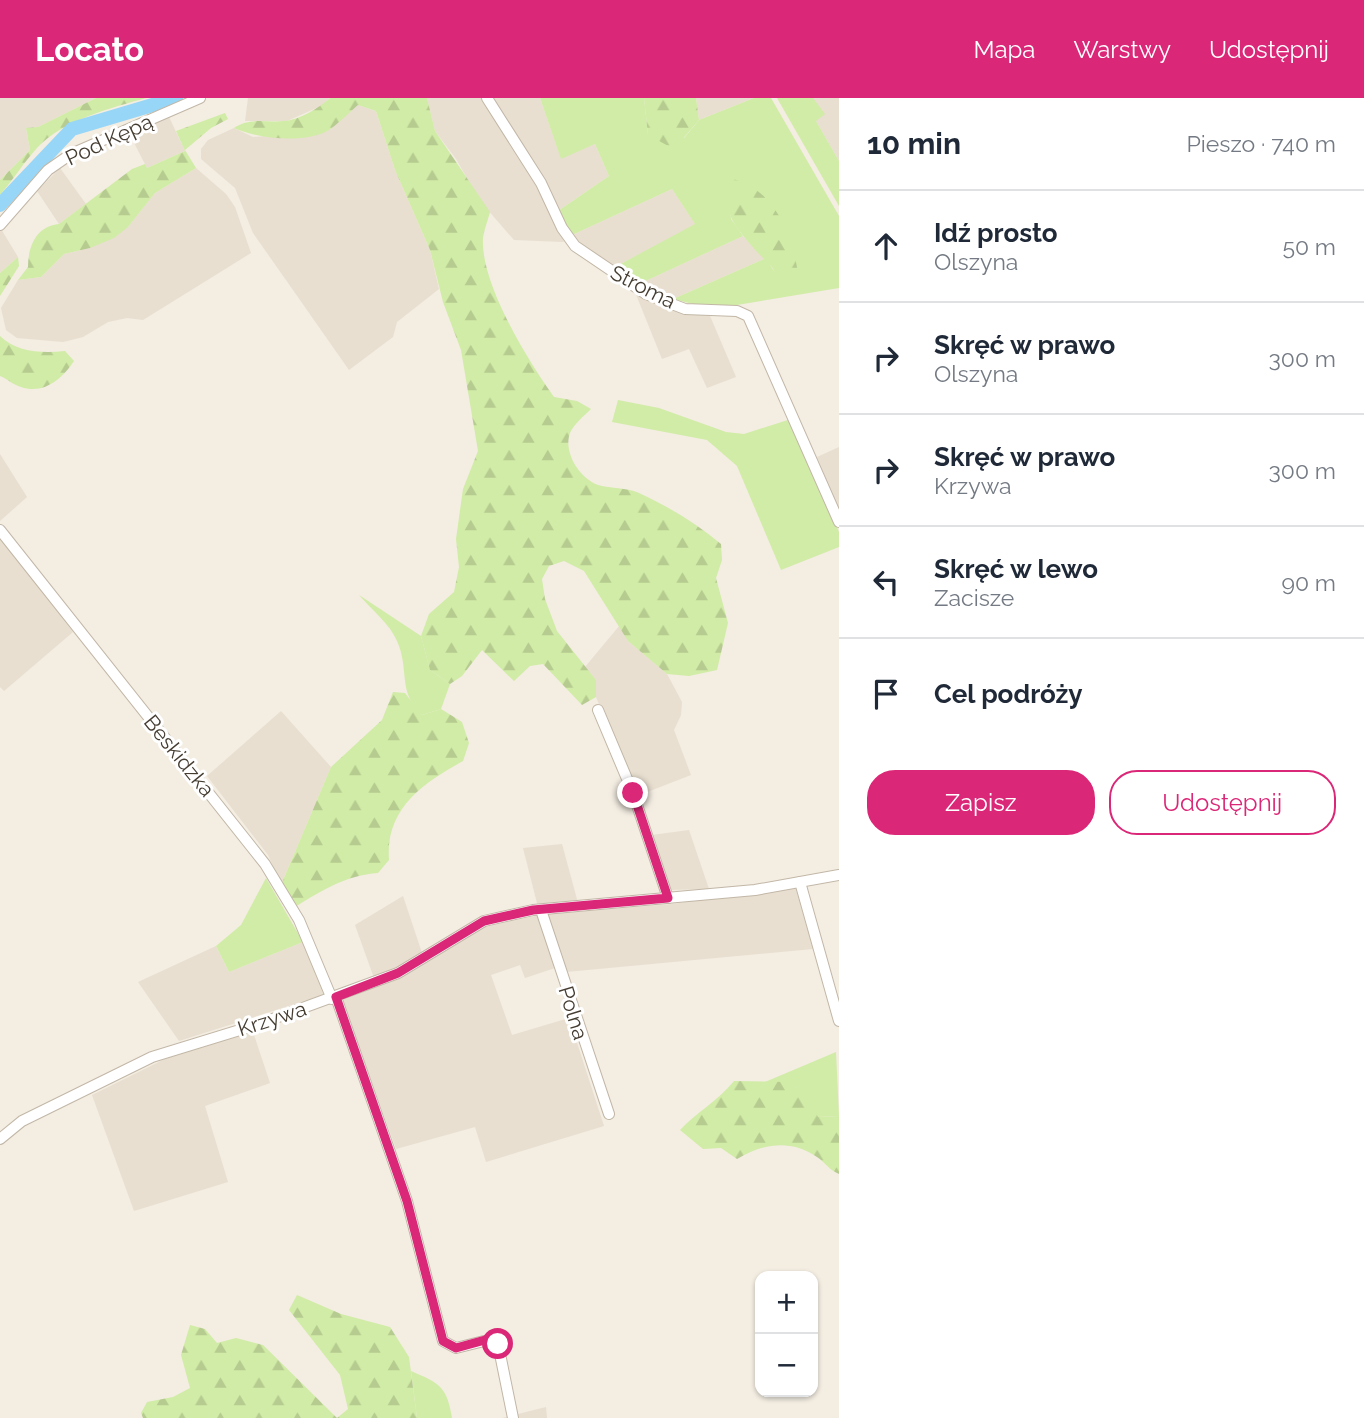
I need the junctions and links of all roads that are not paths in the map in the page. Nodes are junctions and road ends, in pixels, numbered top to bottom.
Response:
1 (200, 98) edge
2 (487, 98) edge
3 (0, 225) edge
4 (839, 522) edge
5 (0, 530) edge
6 (598, 710) dead end
7 (839, 875) edge
8 (800, 882) junction
9 (668, 898) junction
10 (541, 911) junction
11 (334, 998) junction
12 (839, 1021) edge
13 (608, 1114) dead end
14 (0, 1139) edge
15 (513, 1418) edge

1 - 3 street, Pod Kępą
2 - 4 street, Stroma
5 - 11 street, Beskidzka
6 - 9 street
7 - 8 street, Krzywa
8 - 9 street, Krzywa
8 - 12 street
9 - 10 street, Krzywa
10 - 11 street, Krzywa
10 - 13 street, Polna
11 - 14 street, Krzywa
11 - 15 street, Beskidzka

